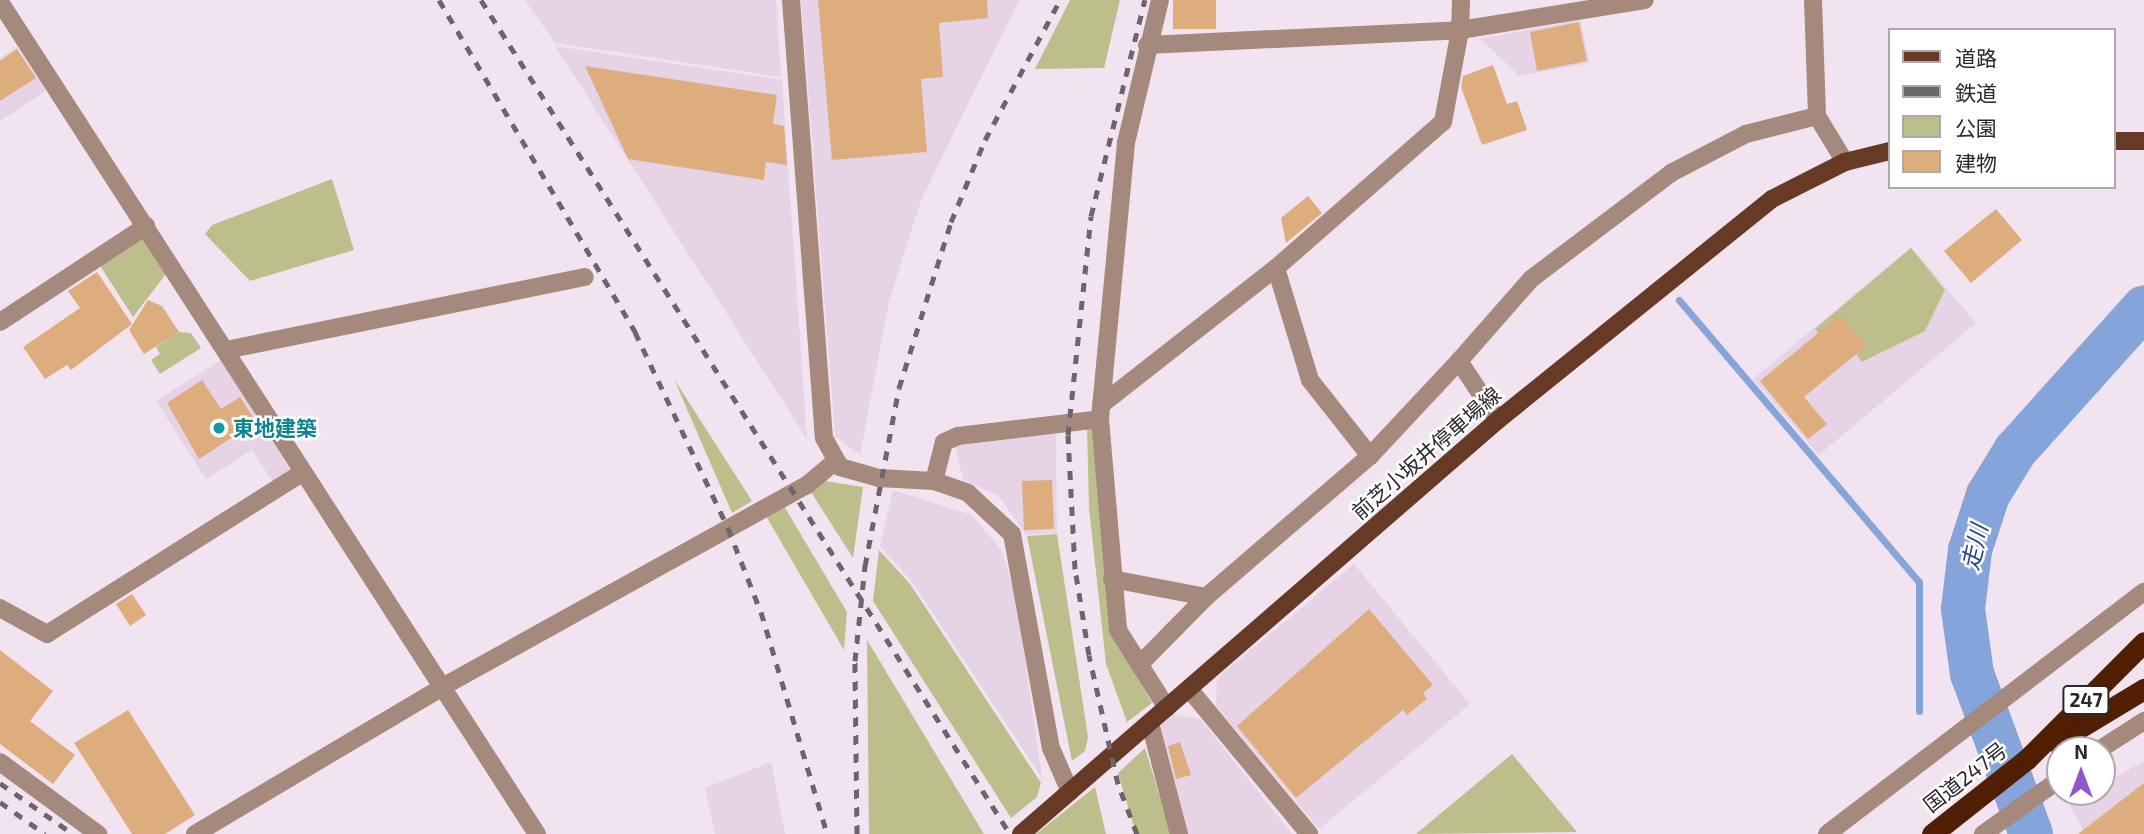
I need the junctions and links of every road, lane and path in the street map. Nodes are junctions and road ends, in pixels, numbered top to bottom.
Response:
1 (791, 0) edge
2 (1160, 0) edge
3 (1461, 0) edge
4 (1645, 0) edge
5 (1813, 0) edge
6 (0, 2) edge
7 (1460, 30) junction
8 (1147, 45) junction
9 (1817, 116) junction
10 (2116, 141) edge
11 (2144, 141) edge
12 (1888, 151) edge
13 (1845, 162) junction
14 (146, 226) junction
15 (1276, 268) junction
16 (585, 276) dead end
17 (0, 322) edge
18 (226, 350) junction
19 (1459, 361) junction
20 (1100, 412) junction
21 (1498, 420) junction
22 (1370, 456) junction
23 (833, 463) junction
24 (303, 472) junction
25 (934, 481) junction
26 (1112, 579) junction
27 (2144, 592) edge
28 (1206, 597) junction
29 (0, 608) edge
30 (2144, 642) edge
31 (1141, 663) junction
32 (444, 686) junction
33 (2144, 688) edge
34 (1190, 690) junction
35 (1167, 708) junction
36 (2144, 721) edge
37 (1150, 723) junction
38 (2116, 739) edge
39 (2027, 759) junction
40 (0, 762) edge
41 (2046, 789) edge
42 (1070, 792) junction
43 (98, 834) edge
44 (195, 834) edge
45 (537, 834) edge
46 (1021, 834) edge
47 (1180, 834) edge
48 (1309, 834) edge
49 (1828, 834) edge
50 (1932, 834) edge
51 (1983, 834) edge

1 - 23 street
2 - 8 street
3 - 7 street
4 - 7 street
5 - 9 street
6 - 14 street
7 - 8 street
7 - 15 street
8 - 20 street
9 - 13 street
9 - 19 street
10 - 11 main road
12 - 13 main road, 前芝小坂井停車場線
13 - 21 main road, 前芝小坂井停車場線
14 - 17 street
14 - 18 street
15 - 20 street
15 - 22 street
16 - 18 street
18 - 24 street
19 - 21 street
19 - 22 street
20 - 25 street
20 - 26 street
21 - 34 main road, 前芝小坂井停車場線
22 - 28 street
23 - 25 street
23 - 32 street
24 - 29 street
24 - 32 street
25 - 42 street
26 - 28 street
26 - 31 street
27 - 49 street
28 - 31 street
30 - 39 highway, 国道247号 / 247
31 - 35 street
32 - 44 street
32 - 45 street
33 - 39 highway, 国道247号 / 247
34 - 35 main road, 前芝小坂井停車場線
34 - 48 street
35 - 37 main road, 前芝小坂井停車場線
36 - 38 street
37 - 42 main road, 前芝小坂井停車場線
37 - 47 street
39 - 50 highway, 国道247号 / 247
40 - 43 street
41 - 51 street
42 - 46 main road, 前芝小坂井停車場線

